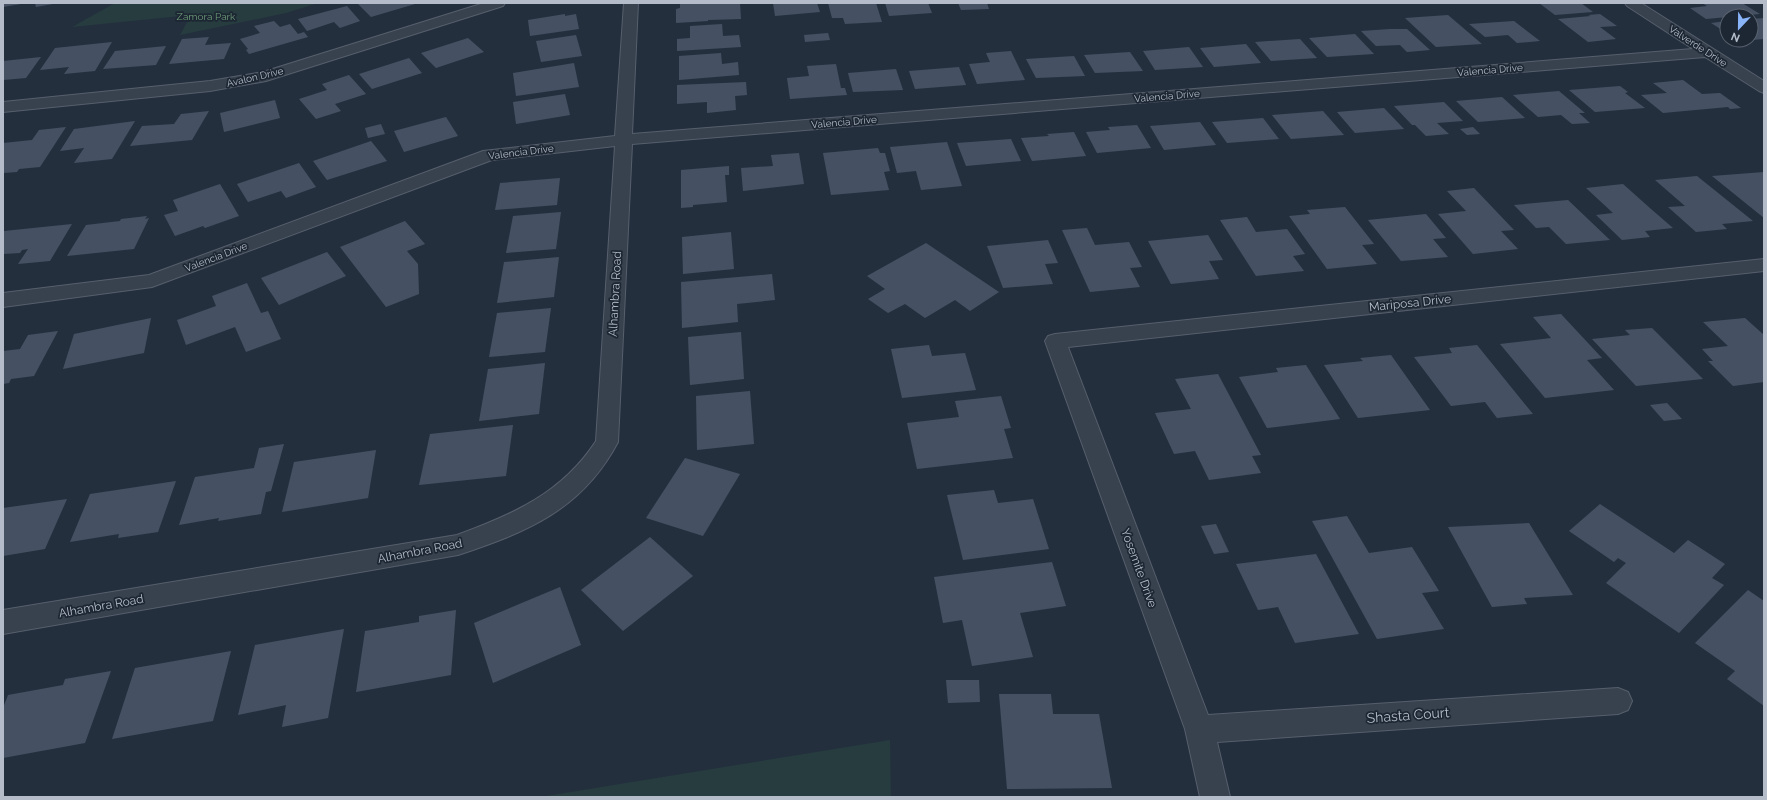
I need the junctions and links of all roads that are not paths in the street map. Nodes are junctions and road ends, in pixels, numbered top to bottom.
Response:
1 (498, 3) edge
2 (631, 3) edge
3 (1632, 3) edge
4 (1707, 52) junction
5 (1764, 88) edge
6 (3, 107) edge
7 (623, 140) junction
8 (1764, 265) edge
9 (3, 300) edge
10 (1055, 341) joint
11 (3, 622) edge
12 (1618, 701) dead end
13 (1199, 729) junction
14 (1215, 797) edge

1 - 6 street, Avalon Drive
2 - 7 street, Alhambra Road
3 - 4 street, Valverde Drive
4 - 5 street, Valverde Drive
4 - 7 street, Valencia Drive
7 - 9 street, Valencia Drive
7 - 11 street, Alhambra Road
8 - 10 street, Mariposa Drive
10 - 13 street, Yosemite Drive
12 - 13 street, Shasta Court
13 - 14 street, Yosemite Drive

